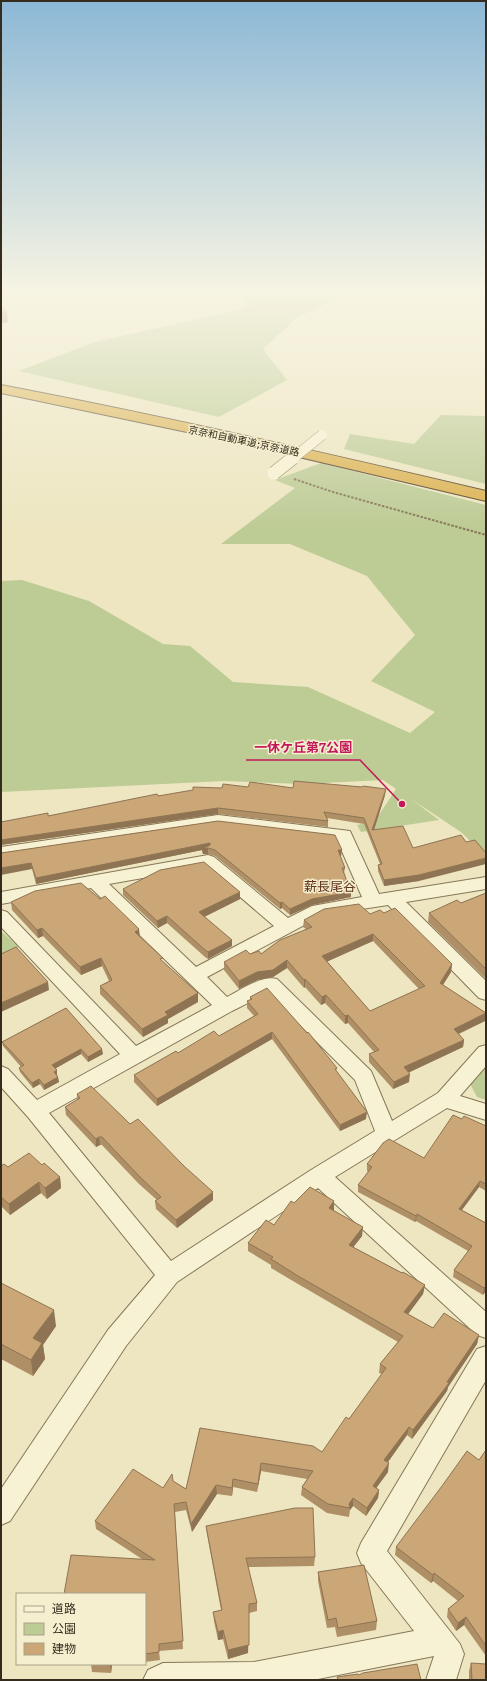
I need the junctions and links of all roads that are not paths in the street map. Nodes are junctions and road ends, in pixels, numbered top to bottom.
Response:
1 (1, 386) edge
2 (1, 389) edge
3 (323, 432) dead end
4 (274, 473) road end
5 (486, 491) edge
6 (486, 496) edge
7 (1, 852) edge
8 (96, 882) junction
9 (486, 883) edge
10 (1, 898) edge
11 (392, 898) junction
12 (373, 901) junction
13 (1, 916) edge
14 (287, 927) junction
15 (194, 976) junction
16 (486, 993) edge
17 (225, 1006) junction
18 (486, 1052) edge
19 (134, 1056) junction
20 (1, 1074) edge
21 (445, 1099) junction
22 (35, 1111) junction
23 (486, 1112) edge
24 (387, 1135) junction
25 (319, 1176) junction
26 (168, 1275) junction
27 (486, 1327) edge
28 (486, 1357) edge
29 (1, 1512) edge
30 (439, 1641) junction
31 (158, 1680) edge
32 (441, 1680) edge

1 - 5 highway, 京奈和自動車道;京奈道路
2 - 6 highway, 京奈和自動車道;京奈道路
3 - 4 street, bridge
7 - 12 street
8 - 10 street
8 - 14 street
8 - 15 street
9 - 11 street
11 - 12 street
11 - 16 street
12 - 14 street
13 - 19 street
14 - 15 street
15 - 17 street
17 - 19 street
17 - 24 street
18 - 21 street
19 - 22 street
20 - 22 street
21 - 23 street
21 - 24 street
22 - 26 street
24 - 25 street
25 - 26 street
25 - 27 street
26 - 29 street
28 - 30 street
30 - 31 street
30 - 32 street

